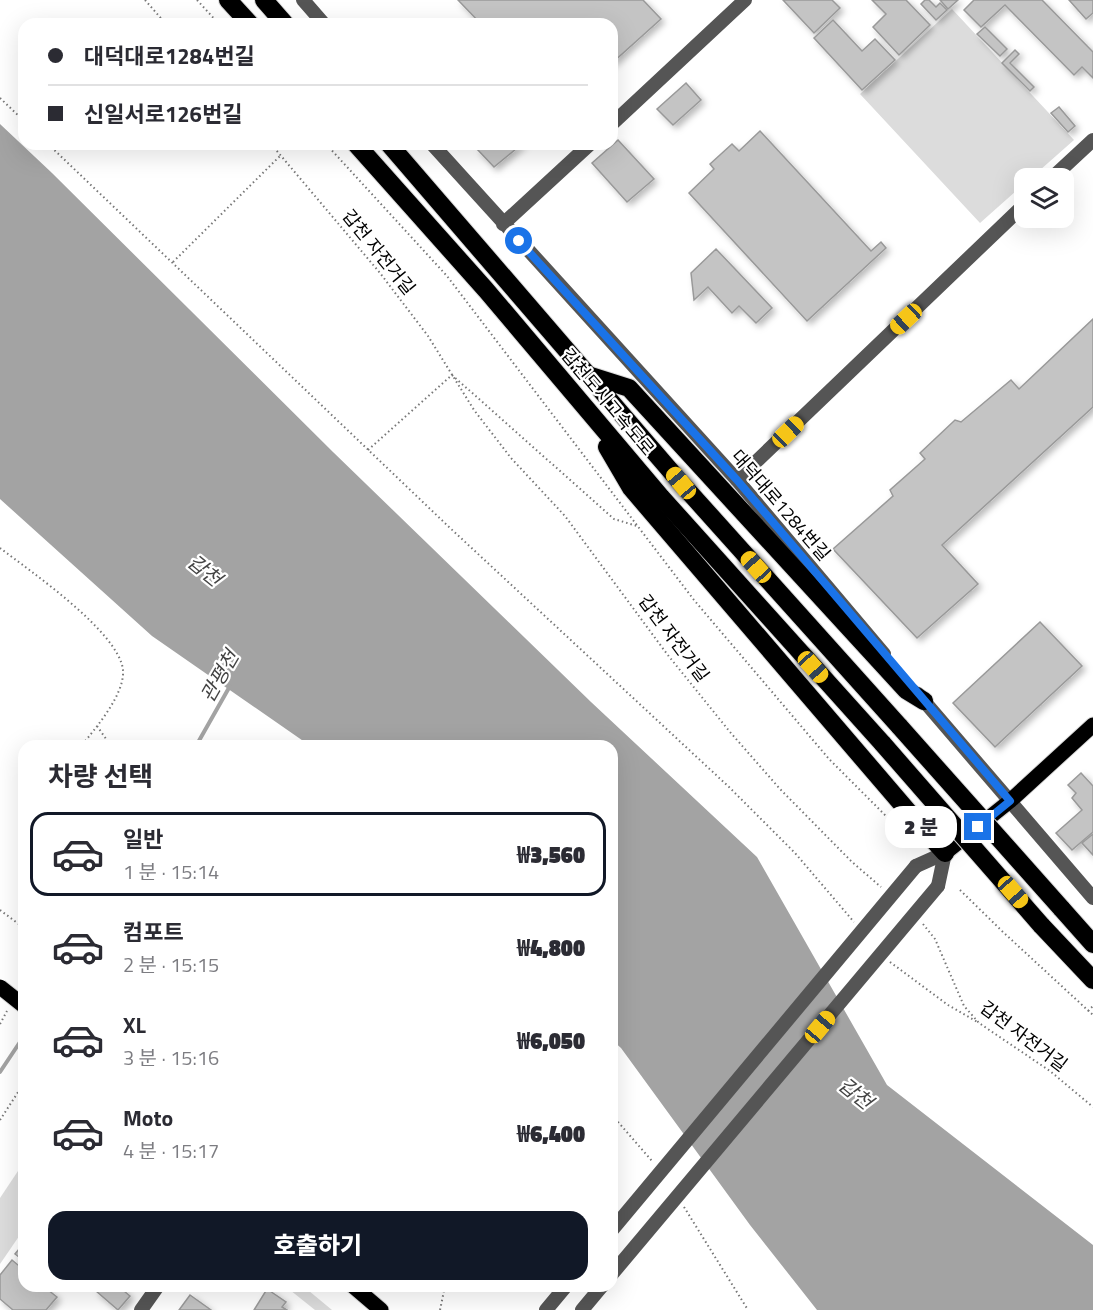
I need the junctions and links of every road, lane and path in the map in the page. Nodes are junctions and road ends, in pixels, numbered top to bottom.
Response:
1 (144, 0) edge
2 (197, 0) edge
3 (228, 0) edge
4 (264, 0) edge
5 (303, 0) edge
6 (745, 0) edge
7 (160, 18) edge
8 (214, 18) edge
9 (244, 18) edge
10 (280, 18) edge
11 (319, 18) edge
12 (0, 98) edge
13 (18, 115) edge
14 (618, 118) edge
15 (1093, 140) edge
16 (54, 150) edge
17 (276, 150) edge
18 (332, 150) edge
19 (361, 150) edge
20 (394, 150) edge
21 (437, 150) edge
22 (583, 150) edge
23 (281, 155) junction
24 (1063, 168) edge
25 (1014, 215) edge
26 (503, 224) junction
27 (173, 262) junction
28 (452, 375) junction
29 (588, 375) junction
30 (584, 406) junction
31 (368, 450) junction
32 (737, 480) junction
33 (638, 526) junction
34 (0, 548) edge
35 (924, 701) junction
36 (1093, 725) edge
37 (98, 726) junction
38 (86, 740) edge
39 (107, 740) edge
40 (1010, 801) junction
41 (914, 844) dead end
42 (945, 853) junction
43 (882, 889) dead end
44 (960, 890) dead end
45 (1093, 898) edge
46 (0, 910) edge
47 (18, 923) edge
48 (855, 923) dead end
49 (923, 924) dead end
50 (1093, 944) edge
51 (884, 956) dead end
52 (1093, 980) edge
53 (0, 987) edge
54 (18, 1001) edge
55 (1093, 1006) edge
56 (1088, 1011) junction
57 (1093, 1015) edge
58 (979, 1023) junction
59 (18, 1092) edge
60 (1093, 1107) edge
61 (0, 1120) edge
62 (618, 1223) edge
63 (618, 1267) edge
64 (154, 1292) edge
65 (359, 1292) edge
66 (444, 1292) edge
67 (561, 1292) edge
68 (597, 1292) edge
69 (141, 1310) edge
70 (381, 1310) edge
71 (440, 1310) edge
72 (546, 1310) edge
73 (582, 1310) edge

1 - 7 path
2 - 8 path
3 - 9 highway
4 - 10 highway
5 - 11 street
6 - 14 street
12 - 13 path
15 - 24 street
16 - 27 path
17 - 23 path, 갑천 자전거길
18 - 33 path
19 - 30 highway, 갑천도시고속도로
20 - 29 highway, 갑천도시고속도로
21 - 26 street, 대덕대로1284번길
22 - 26 street
23 - 27 path
23 - 28 path, 갑천 자전거길
25 - 32 street
26 - 32 street, 대덕대로1284번길
27 - 31 path
28 - 31 path
28 - 33 path
28 - 43 path, 갑천 자전거길
29 - 35 highway
29 - 50 highway, 갑천도시고속도로, bridge
30 - 42 highway
30 - 52 highway, 갑천도시고속도로, bridge
31 - 48 path
32 - 35 street, 대덕대로1284번길
33 - 41 path
34 - 37 path
35 - 40 street, 대덕대로1284번길
36 - 40 main road
37 - 38 path
37 - 39 path
40 - 42 main road
40 - 45 street, 대덕대로1284번길
42 - 62 street, bridge
42 - 63 street, bridge
44 - 56 path
46 - 47 path
49 - 58 path, 갑천 자전거길
51 - 58 path
53 - 54 main road, bridge
55 - 56 path
56 - 57 path
58 - 60 path, 갑천 자전거길
59 - 61 path
64 - 69 street
65 - 70 main road
66 - 71 path
67 - 72 street, bridge
68 - 73 street, bridge

